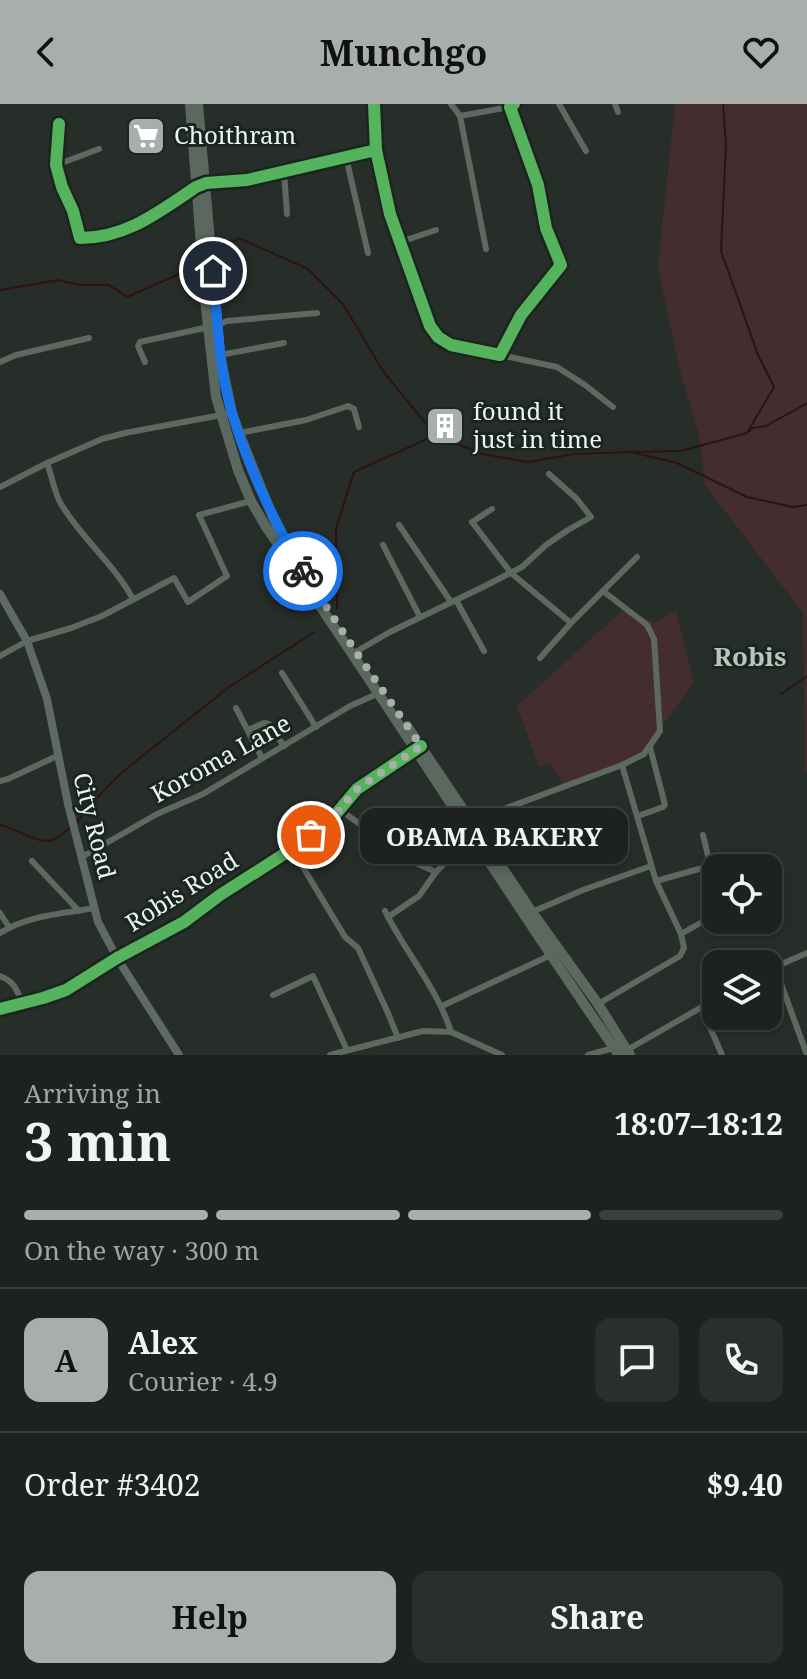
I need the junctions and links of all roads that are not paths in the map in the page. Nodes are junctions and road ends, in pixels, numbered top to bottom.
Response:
1 (190, 104) edge
2 (198, 104) edge
3 (374, 104) edge
4 (451, 104) edge
5 (559, 104) edge
6 (615, 104) edge
7 (499, 106) edge
8 (512, 106) edge
9 (618, 112) dead end
10 (460, 116) junction
11 (59, 124) dead end
12 (99, 149) dead end
13 (376, 150) junction
14 (586, 151) dead end
15 (346, 157) junction
16 (56, 165) junction
17 (284, 172) junction
18 (201, 185) junction
19 (287, 214) dead end
20 (436, 230) dead end
21 (400, 242) junction
22 (486, 249) dead end
23 (368, 253) dead end
24 (317, 313) dead end
25 (213, 325) junction
26 (89, 338) dead end
27 (284, 343) dead end
28 (220, 355) junction
29 (500, 355) junction
30 (0, 362) edge
31 (145, 362) dead end
32 (613, 407) dead end
33 (226, 414) junction
34 (359, 427) dead end
35 (239, 433) junction
36 (47, 463) junction
37 (549, 474) dead end
38 (0, 487) edge
39 (251, 501) junction
40 (492, 509) dead end
41 (399, 525) dead end
42 (383, 545) dead end
43 (637, 557) dead end
44 (511, 573) junction
45 (603, 591) junction
46 (0, 594) edge
47 (133, 599) junction
48 (454, 601) junction
49 (420, 617) junction
50 (571, 623) junction
51 (27, 641) junction
52 (484, 651) dead end
53 (354, 653) junction
54 (0, 656) edge
55 (540, 658) dead end
56 (282, 673) dead end
57 (377, 694) junction
58 (236, 708) dead end
59 (316, 727) junction
60 (248, 730) junction
61 (284, 746) junction
62 (650, 747) junction
63 (418, 748) junction
64 (57, 756) junction
65 (262, 758) junction
66 (622, 765) junction
67 (0, 781) edge
68 (340, 810) junction
69 (638, 816) junction
70 (472, 821) junction
71 (703, 835) dead end
72 (478, 836) junction
73 (292, 849) junction
74 (82, 857) junction
75 (32, 861) dead end
76 (651, 866) junction
77 (436, 872) junction
78 (656, 881) junction
79 (94, 908) junction
80 (79, 911) junction
81 (532, 912) junction
82 (0, 913) edge
83 (702, 922) edge
84 (9, 927) junction
85 (0, 933) edge
86 (681, 934) junction
87 (556, 952) junction
88 (807, 953) edge
89 (117, 958) junction
90 (782, 963) edge
91 (0, 976) edge
92 (273, 995) dead end
93 (782, 995) edge
94 (22, 1003) junction
95 (598, 1004) junction
96 (442, 1006) junction
97 (0, 1009) edge
98 (702, 1009) edge
99 (711, 1030) edge
100 (451, 1032) junction
101 (398, 1038) junction
102 (347, 1050) junction
103 (622, 1052) edge
104 (179, 1055) edge
105 (330, 1055) edge
106 (502, 1055) edge
107 (590, 1055) edge
108 (722, 1055) edge
109 (807, 1055) edge

1 - 18 highway
2 - 18 highway
3 - 13 street
4 - 10 street
5 - 14 street
6 - 9 street
7 - 8 street
7 - 10 street
8 - 29 street
10 - 22 street
11 - 16 street
12 - 16 street
13 - 15 street
13 - 21 street
15 - 17 street
15 - 23 street
16 - 18 street
17 - 18 street
17 - 19 street
18 - 25 highway
20 - 21 street
21 - 29 street
24 - 25 street
25 - 28 highway
25 - 31 street
25 - 33 highway
26 - 30 street
27 - 28 street
28 - 33 highway
29 - 32 street
33 - 35 highway
33 - 36 street
33 - 39 highway
34 - 35 street
35 - 53 highway
36 - 38 street
36 - 47 street
37 - 44 street
39 - 47 street
39 - 53 highway
40 - 44 street
41 - 48 street
42 - 49 street
43 - 45 street
44 - 48 street
44 - 50 street
45 - 50 street
45 - 62 street
46 - 51 main road, City Road
47 - 51 street
48 - 49 street
48 - 52 street
49 - 53 street
50 - 55 street
51 - 54 street
51 - 64 main road, City Road
53 - 57 highway
53 - 63 highway
56 - 59 street
57 - 59 street, Koroma Lane
57 - 63 highway
58 - 60 street
59 - 61 street, Koroma Lane
60 - 61 street
60 - 65 street
61 - 65 street, Koroma Lane
62 - 66 street
62 - 69 street
63 - 68 street, Robis Road
63 - 70 highway
63 - 72 highway
64 - 67 street
64 - 74 main road, City Road
65 - 74 street, Koroma Lane
66 - 69 street
66 - 70 street
68 - 73 street, Robis Road
68 - 77 street
69 - 76 street
70 - 72 highway
71 - 78 street
72 - 77 street
72 - 81 highway
72 - 87 highway
73 - 89 street, Robis Road
73 - 101 street
74 - 79 main road, City Road
75 - 80 street
76 - 78 street
76 - 81 street
77 - 96 street
78 - 86 street
79 - 80 street
79 - 89 main road, City Road
80 - 84 street
81 - 87 highway
82 - 84 street
83 - 86 street
84 - 85 street
86 - 95 street
87 - 95 highway
87 - 96 street
87 - 103 highway
88 - 90 street
89 - 94 street, Robis Road
89 - 104 main road, City Road
91 - 94 street
92 - 102 street
93 - 109 street
94 - 97 street, Robis Road
95 - 103 highway
96 - 100 street
98 - 103 street
99 - 108 street
100 - 101 street
100 - 106 street
101 - 102 street
102 - 105 street
103 - 107 street

